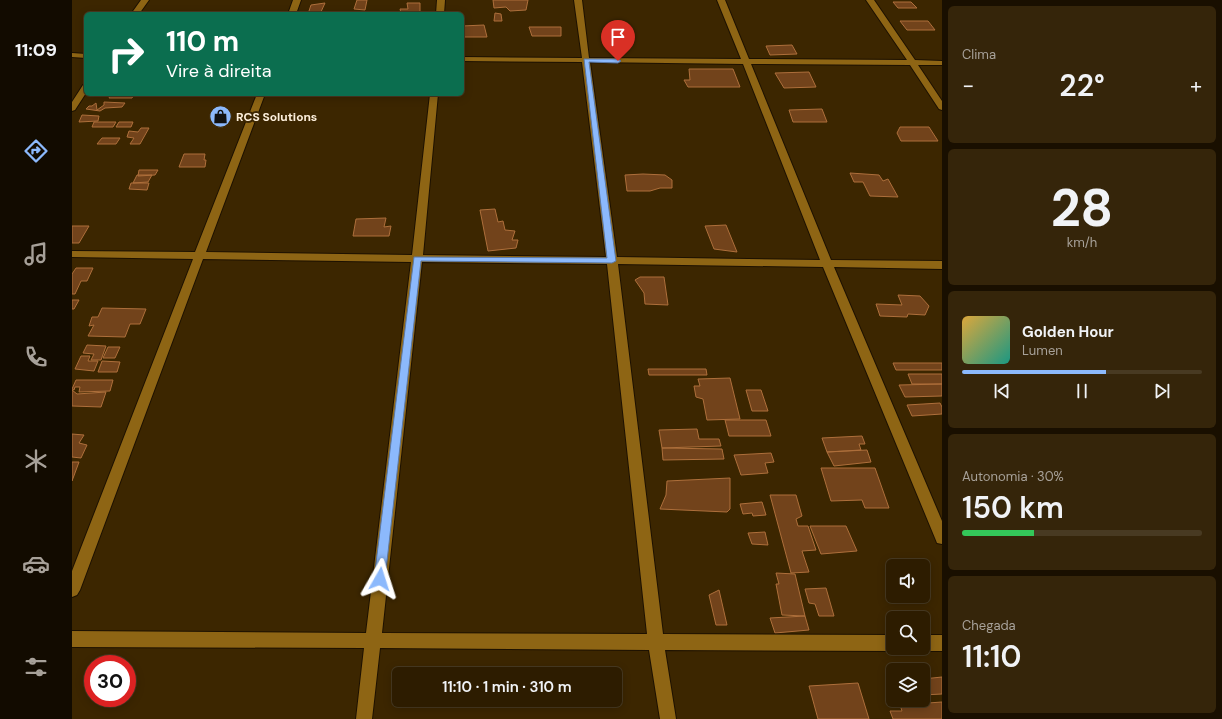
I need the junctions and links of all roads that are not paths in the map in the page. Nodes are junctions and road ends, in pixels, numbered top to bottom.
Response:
1 (145, 0) edge
2 (297, 0) edge
3 (441, 0) edge
4 (578, 0) edge
5 (721, 0) edge
6 (870, 0) edge
7 (136, 12) edge
8 (293, 12) edge
9 (440, 12) edge
10 (72, 55) edge
11 (84, 56) edge
12 (464, 60) edge
13 (586, 60) junction
14 (746, 62) junction
15 (912, 63) junction
16 (942, 63) edge
17 (84, 90) edge
18 (260, 96) edge
19 (434, 96) edge
20 (942, 107) edge
21 (72, 108) edge
22 (72, 254) edge
23 (200, 255) junction
24 (417, 258) junction
25 (612, 261) junction
26 (827, 264) junction
27 (942, 265) edge
28 (942, 538) edge
29 (72, 590) edge
30 (72, 639) edge
31 (372, 640) junction
32 (656, 642) junction
33 (886, 643) edge
34 (930, 643) edge
35 (942, 643) edge
36 (364, 719) edge
37 (668, 719) edge

1 - 7 street
2 - 8 street
3 - 9 street
4 - 13 street
5 - 14 street
6 - 15 street
10 - 11 street
12 - 13 street
13 - 14 street
13 - 25 street
14 - 15 street
14 - 26 street
15 - 16 street
15 - 20 street
17 - 21 street
18 - 23 street
19 - 24 street
22 - 23 street
23 - 24 street
23 - 29 street
24 - 25 street
24 - 31 street
25 - 26 street
25 - 32 street
26 - 27 street
26 - 28 street
30 - 31 street
31 - 32 street
31 - 36 street
32 - 33 street
32 - 37 street
34 - 35 street

